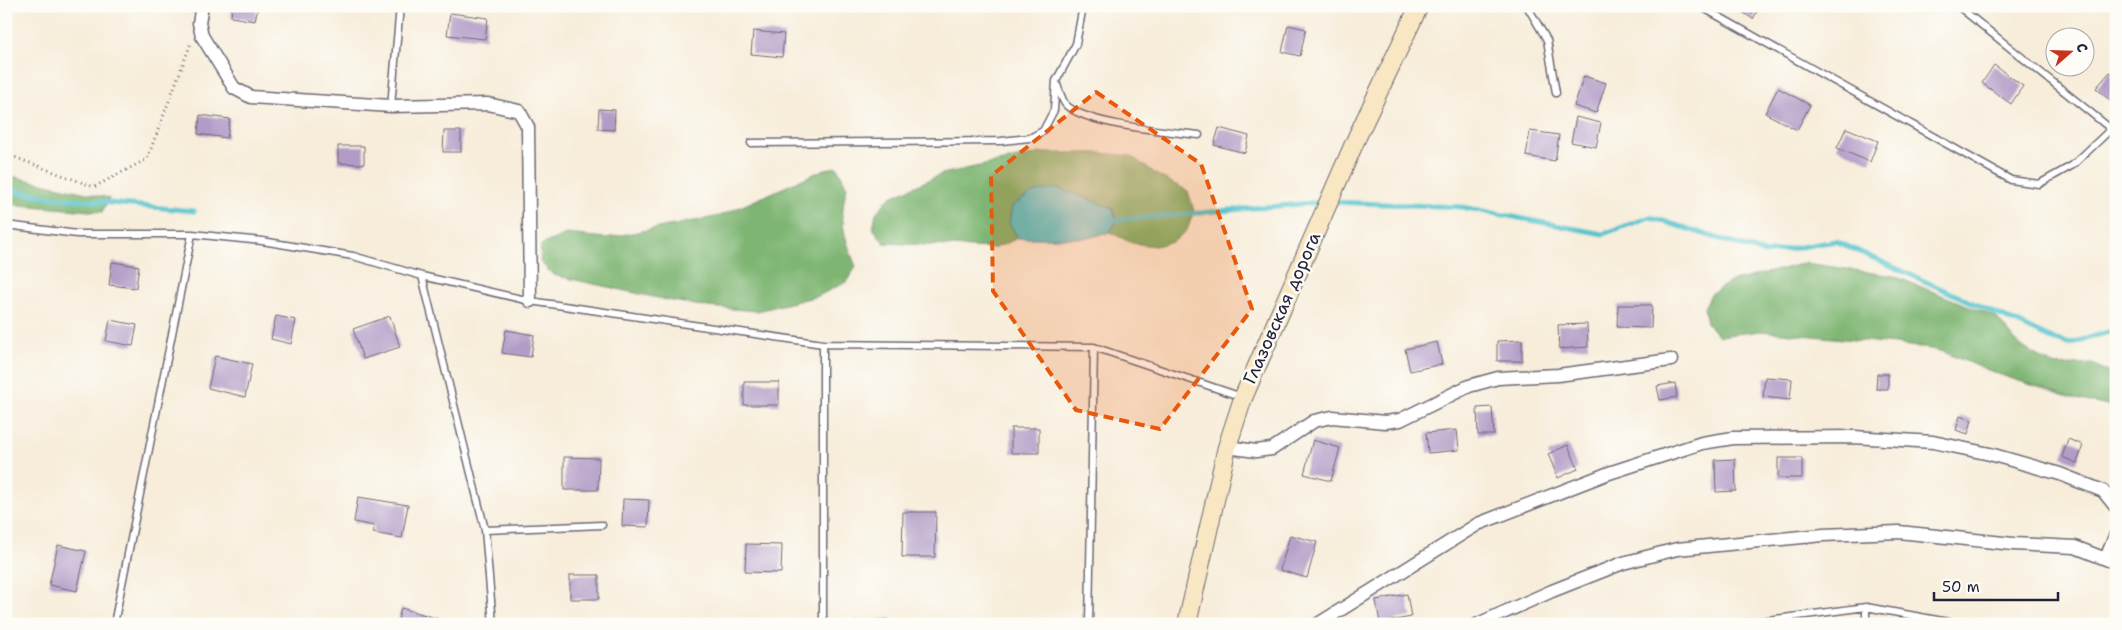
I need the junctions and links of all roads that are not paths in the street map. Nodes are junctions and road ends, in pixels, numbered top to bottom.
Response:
1 (202, 6) edge
2 (400, 6) edge
3 (1083, 6) edge
4 (1419, 6) edge
5 (1527, 6) edge
6 (1700, 6) edge
7 (1958, 6) edge
8 (1056, 81) junction
9 (1556, 93) dead end
10 (391, 106) junction
11 (2113, 131) edge
12 (1199, 135) dead end
13 (751, 143) dead end
14 (6, 225) edge
15 (192, 234) junction
16 (422, 276) junction
17 (530, 301) junction
18 (823, 344) junction
19 (1094, 347) junction
20 (1670, 360) dead end
21 (1243, 398) junction
22 (1227, 447) junction
23 (2116, 506) edge
24 (602, 525) dead end
25 (485, 530) junction
26 (2116, 534) edge
27 (2111, 560) edge
28 (1866, 607) junction
29 (114, 624) edge
30 (494, 624) edge
31 (823, 624) edge
32 (1089, 624) edge
33 (1187, 624) edge
34 (1318, 624) edge
35 (1478, 624) edge
36 (1738, 624) edge
37 (1866, 624) edge
38 (1959, 624) edge

1 - 10 street
2 - 10 lane
3 - 8 lane
4 - 21 street, Глазовская дорога
5 - 9 lane
6 - 11 lane
7 - 11 lane
8 - 12 lane
8 - 13 lane
10 - 17 street
14 - 15 lane
15 - 16 lane
15 - 29 lane
16 - 17 lane
16 - 25 lane
17 - 18 lane
18 - 19 lane
18 - 31 lane
19 - 21 lane
19 - 32 lane
20 - 22 street
21 - 22 street, Глазовская дорога
22 - 33 street, Глазовская дорога
23 - 34 street
24 - 25 lane
25 - 30 lane
26 - 27 street
27 - 35 street
28 - 36 lane
28 - 37 lane
28 - 38 lane

